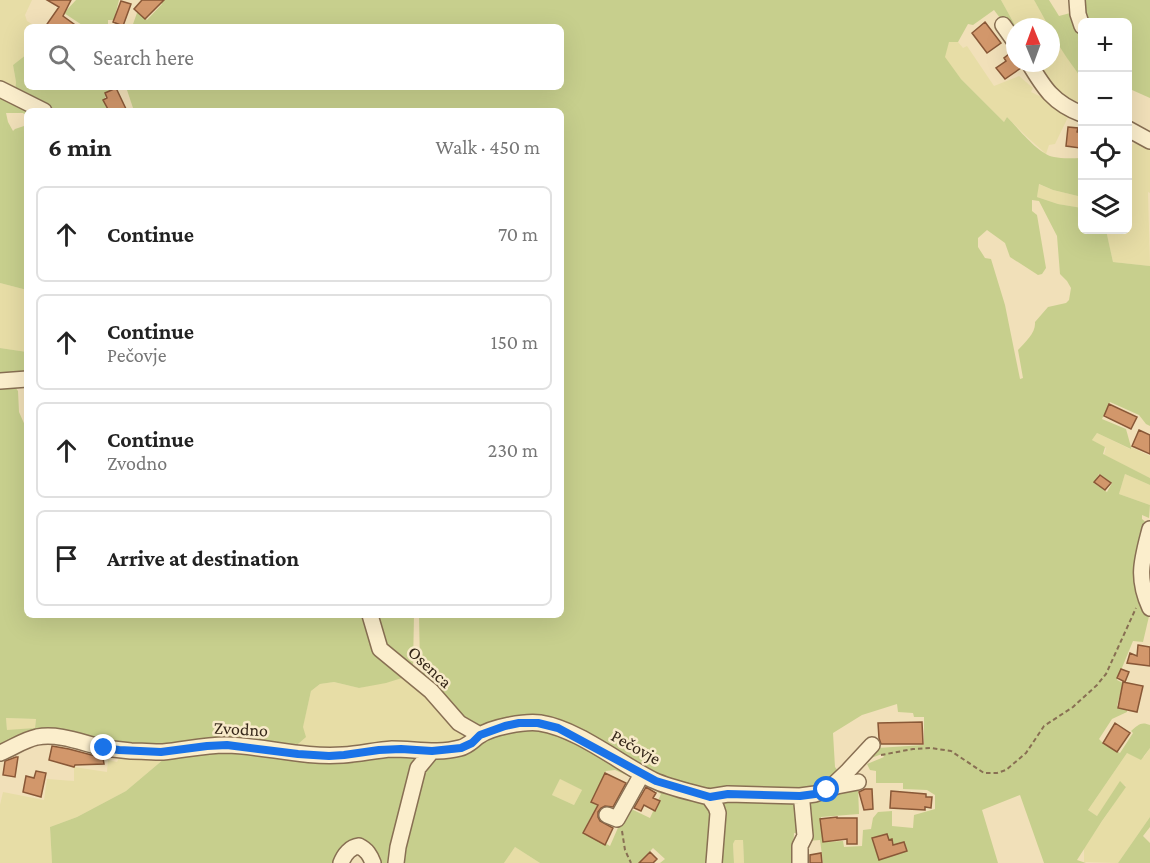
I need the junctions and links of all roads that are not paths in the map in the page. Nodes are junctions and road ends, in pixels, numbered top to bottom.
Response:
1 (1077, 0) edge
2 (1080, 18) edge
3 (1004, 25) dead end
4 (1006, 28) edge
5 (1034, 72) edge
6 (0, 89) edge
7 (38, 108) edge
8 (1078, 112) edge
9 (1132, 131) edge
10 (1150, 141) edge
11 (24, 379) edge
12 (0, 381) edge
13 (1150, 529) edge
14 (1150, 608) edge
15 (371, 618) edge
16 (480, 735) junction
17 (432, 751) junction
18 (873, 752) road end
19 (0, 753) edge
20 (642, 774) junction
21 (858, 782) dead end
22 (827, 790) junction
23 (800, 796) junction
24 (710, 797) junction
25 (614, 815) road end
26 (341, 863) edge
27 (373, 863) edge
28 (396, 863) edge
29 (714, 863) edge
30 (800, 863) edge

1 - 2 street
3 - 4 street
5 - 8 street
6 - 7 street
9 - 10 street
11 - 12 street
13 - 14 street
15 - 16 street, Osenca
16 - 17 street, Zvodno
16 - 20 street, Pečovje
17 - 19 street, Zvodno
17 - 28 street
18 - 22 street
20 - 24 street, Pečovje
20 - 25 street
21 - 22 street
22 - 23 street
23 - 24 street
23 - 30 street
24 - 29 street
26 - 27 street

